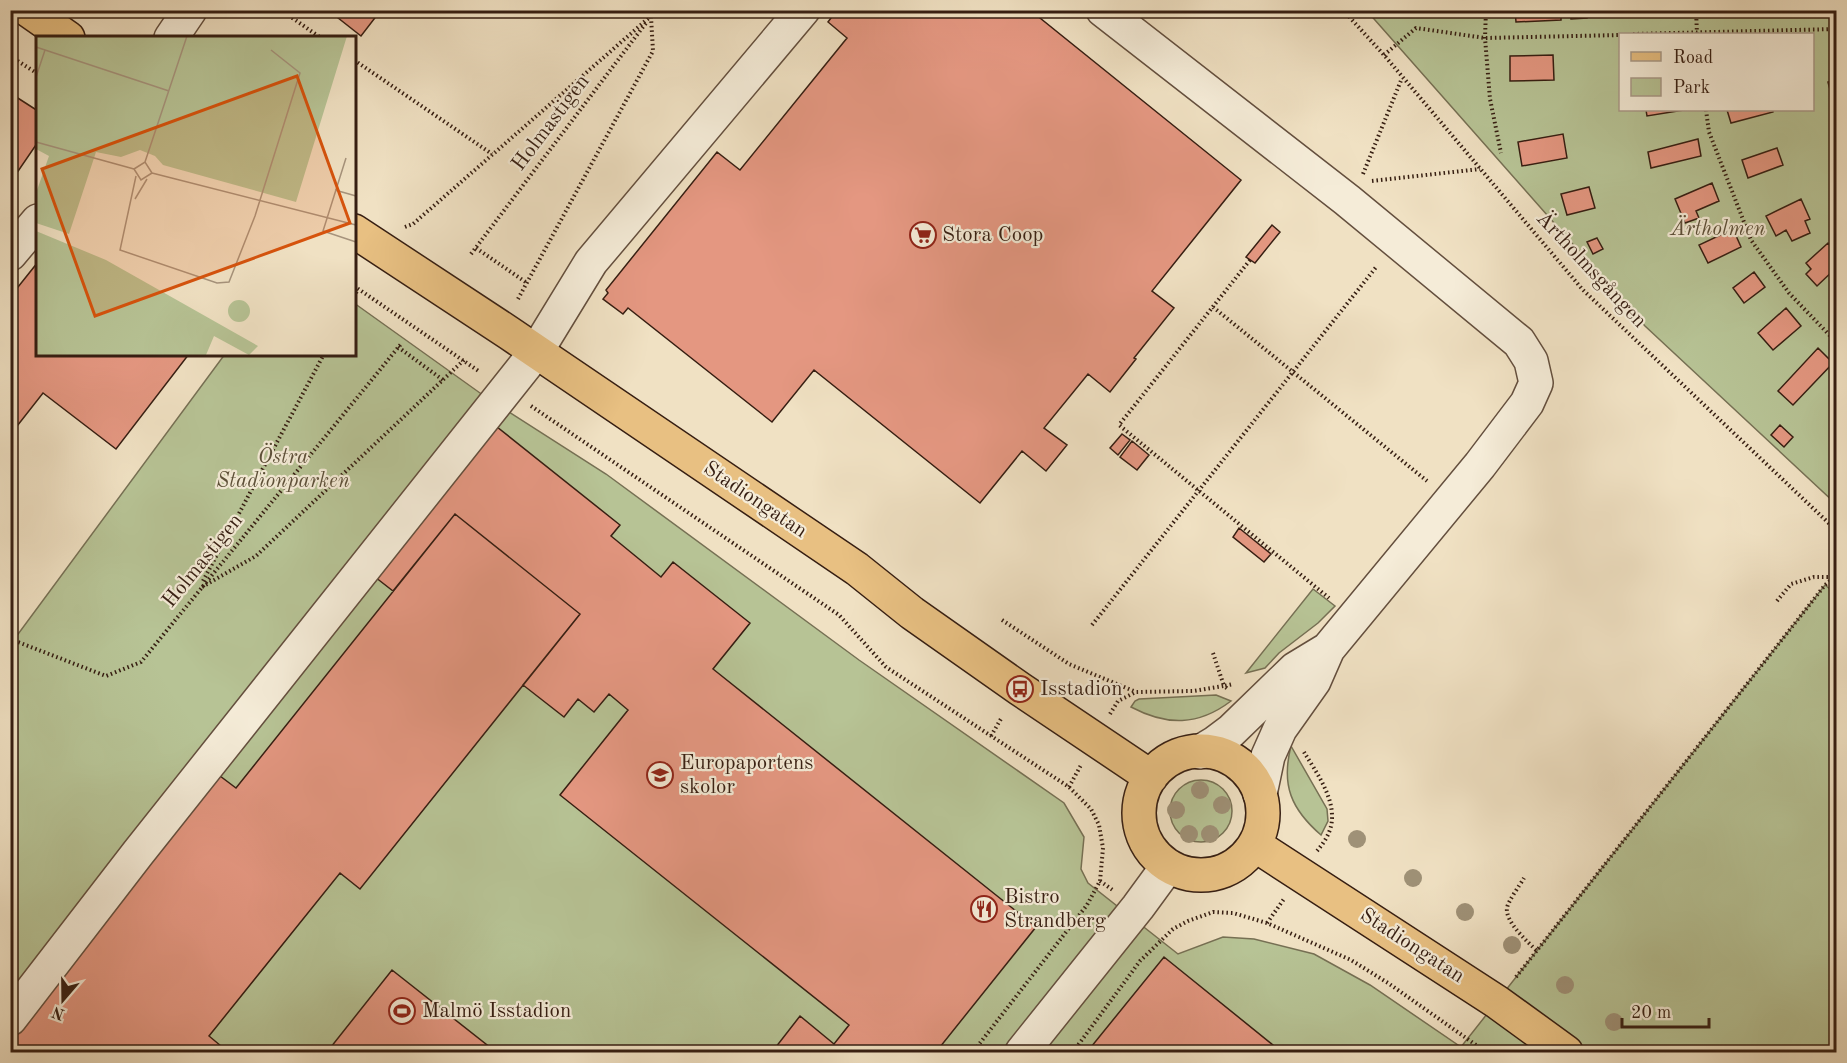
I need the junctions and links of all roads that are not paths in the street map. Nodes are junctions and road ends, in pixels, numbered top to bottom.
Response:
1 (28, 10) edge
2 (190, 10) edge
3 (803, 10) edge
4 (1103, 10) edge
5 (65, 36) edge
6 (172, 36) edge
7 (363, 237) edge
8 (536, 352) junction
9 (1328, 649) junction
10 (1200, 752) junction
11 (1151, 777) junction
12 (1260, 794) junction
13 (1255, 845) junction
14 (1168, 866) junction
15 (10, 1019) edge
16 (1022, 1053) edge
17 (1566, 1053) edge

1 - 5 main road
2 - 6 street
3 - 8 street
4 - 9 street
7 - 8 main road, Stadiongatan
8 - 11 main road, Stadiongatan
8 - 15 street
9 - 10 street
9 - 12 street
10 - 11 main road
10 - 12 main road
11 - 14 main road
12 - 13 main road
13 - 14 main road
13 - 17 main road, Stadiongatan
14 - 16 street

